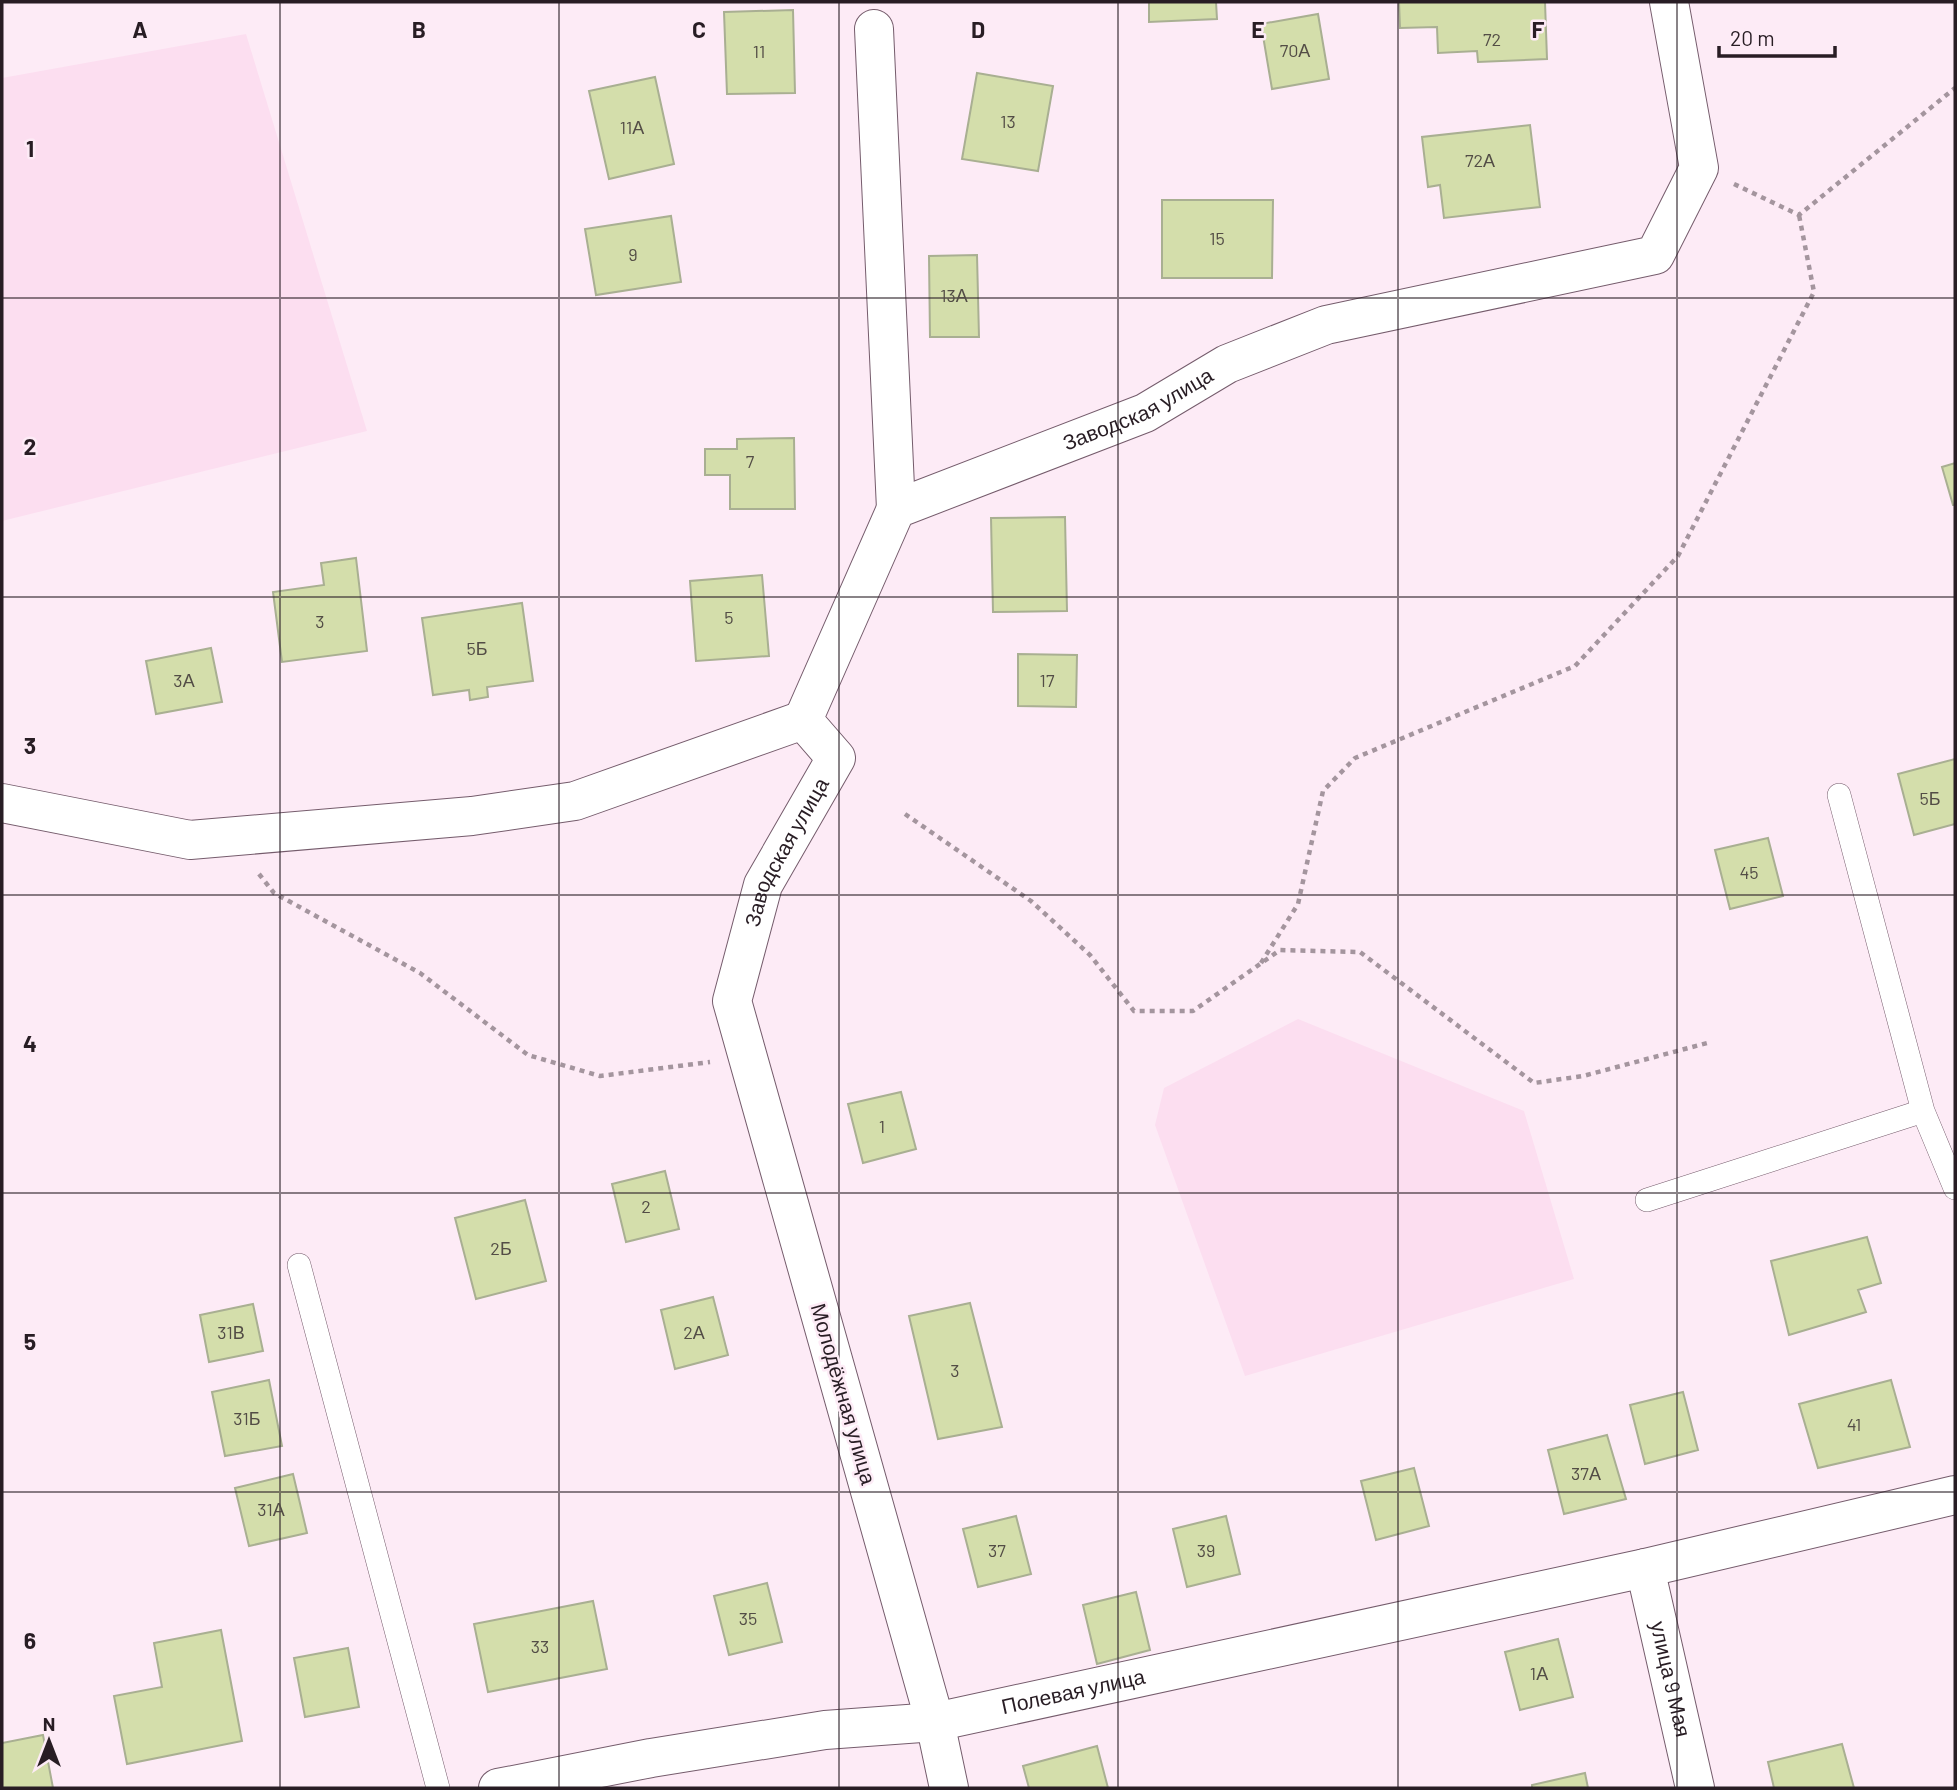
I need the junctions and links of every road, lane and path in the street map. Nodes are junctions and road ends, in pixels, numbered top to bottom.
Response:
1 (1668, 2) edge
2 (874, 29) dead end
3 (1955, 88) edge
4 (1699, 167) junction
5 (1798, 215) junction
6 (895, 509) junction
7 (803, 720) junction
8 (1839, 795) dead end
9 (2, 803) edge
10 (905, 814) dead end
11 (231, 836) junction
12 (1261, 963) junction
13 (732, 1000) joint
14 (1711, 1042) dead end
15 (749, 1058) junction
16 (1923, 1111) junction
17 (1955, 1188) edge
18 (1647, 1200) dead end
19 (299, 1265) dead end
20 (1955, 1495) edge
21 (1646, 1568) junction
22 (935, 1722) junction
23 (438, 1788) edge
24 (498, 1788) edge
25 (949, 1788) edge
26 (1695, 1788) edge

1 - 4 street
2 - 6 street
3 - 5 path
4 - 5 path
4 - 6 street, Заводская улица
5 - 12 path
6 - 7 street
7 - 11 street
7 - 13 street, Заводская улица
8 - 16 lane
9 - 11 street
10 - 12 path
11 - 15 path
12 - 14 path
13 - 15 street, Молодёжная улица
15 - 22 street, Молодёжная улица
16 - 17 lane
16 - 18 lane
19 - 23 lane
20 - 21 street, Полевая улица
21 - 22 street, Полевая улица
21 - 26 street, улица 9 Мая
22 - 24 street, Полевая улица
22 - 25 street, Молодёжная улица

